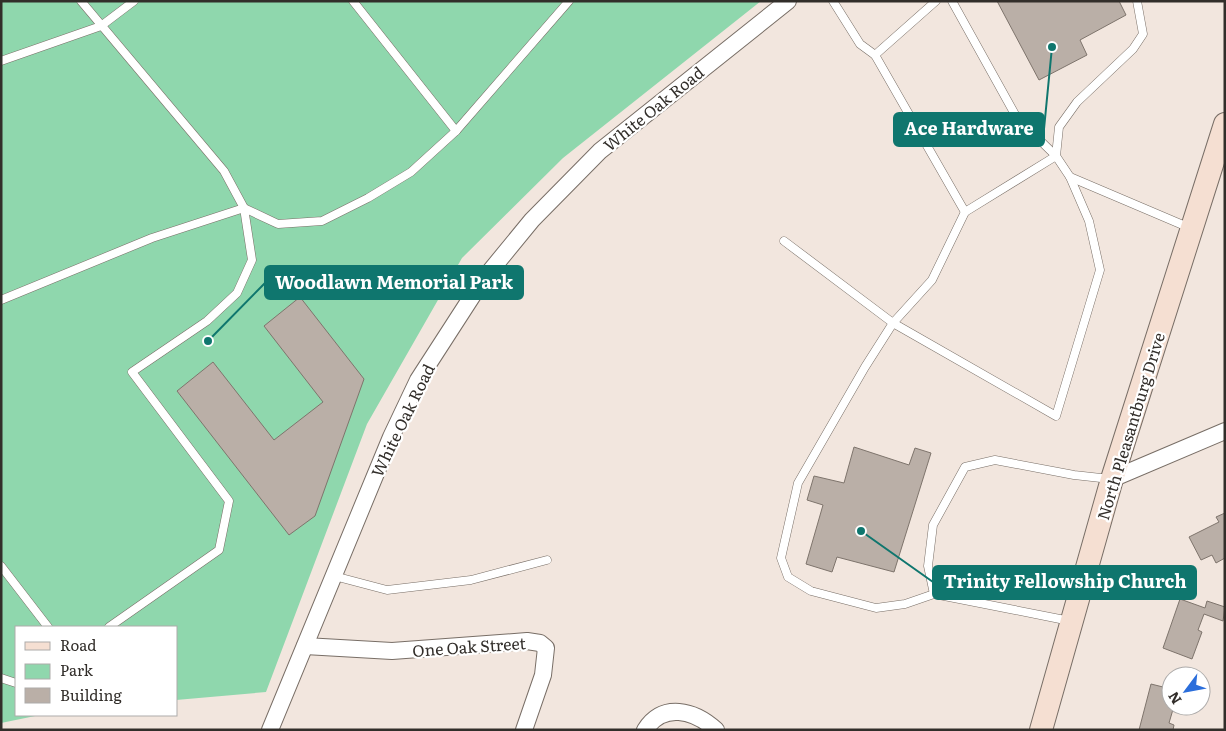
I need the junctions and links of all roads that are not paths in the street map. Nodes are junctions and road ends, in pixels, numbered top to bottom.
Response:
1 (81, 1) edge
2 (134, 1) edge
3 (353, 1) edge
4 (569, 1) edge
5 (788, 1) edge
6 (833, 1) edge
7 (936, 1) edge
8 (952, 1) edge
9 (1137, 1) edge
10 (101, 26) junction
11 (875, 55) junction
12 (1, 61) edge
13 (1225, 124) edge
14 (456, 131) junction
15 (1056, 156) junction
16 (1070, 177) junction
17 (244, 208) junction
18 (965, 212) junction
19 (1192, 229) junction
20 (784, 241) dead end
21 (1, 300) edge
22 (893, 322) junction
23 (1225, 432) edge
24 (1112, 479) junction
25 (547, 560) dead end
26 (1, 566) edge
27 (334, 576) junction
28 (934, 594) junction
29 (1072, 622) junction
30 (47, 626) edge
31 (110, 626) edge
32 (305, 646) junction
33 (1, 678) edge
34 (15, 684) edge
35 (270, 730) edge
36 (524, 730) edge
37 (645, 730) edge
38 (716, 730) edge
39 (1042, 730) edge

1 - 10 lane
2 - 10 lane
3 - 14 lane
4 - 14 lane
5 - 27 street, White Oak Road
6 - 11 lane
7 - 11 lane
8 - 15 lane
9 - 15 lane
10 - 12 lane
10 - 17 lane
11 - 18 lane
13 - 19 main road, North Pleasantburg Drive
14 - 17 lane
15 - 16 lane
15 - 18 lane
16 - 19 lane
16 - 22 lane
17 - 21 lane
17 - 31 lane
18 - 22 lane
19 - 24 main road, North Pleasantburg Drive
20 - 22 lane
22 - 28 lane
23 - 24 street
24 - 28 lane
24 - 29 main road, North Pleasantburg Drive
25 - 27 lane
26 - 30 lane
27 - 32 street, White Oak Road
28 - 29 lane
29 - 39 main road, North Pleasantburg Drive
32 - 35 street, White Oak Road
32 - 36 street, One Oak Street
33 - 34 lane
37 - 38 street

